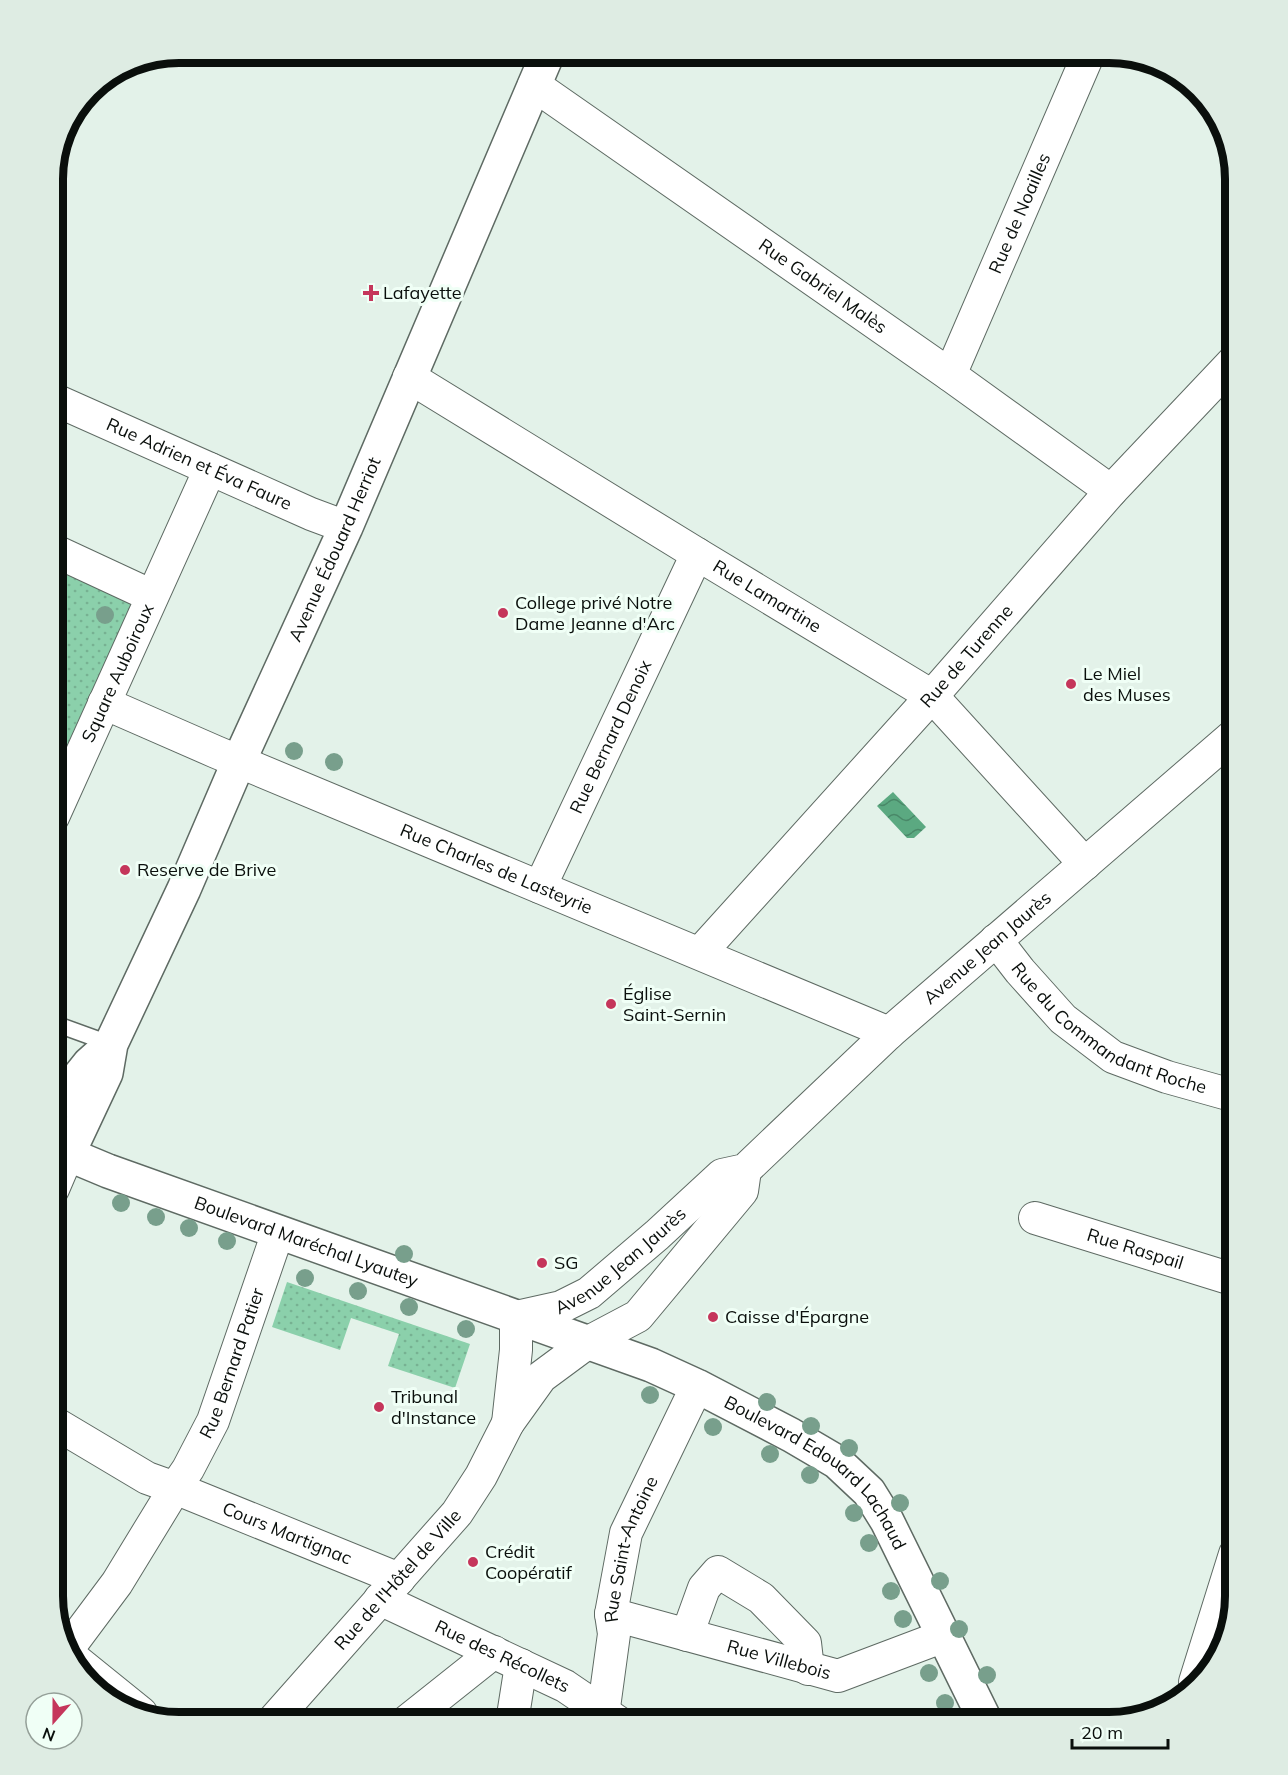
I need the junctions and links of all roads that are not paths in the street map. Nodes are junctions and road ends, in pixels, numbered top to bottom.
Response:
1 (544, 63) edge
2 (1085, 63) edge
3 (534, 85) junction
4 (1225, 372) edge
5 (950, 375) junction
6 (410, 377) junction
7 (63, 403) edge
8 (210, 469) junction
9 (1111, 492) junction
10 (346, 527) junction
11 (697, 554) junction
12 (63, 555) edge
13 (152, 596) junction
14 (932, 696) junction
15 (104, 703) junction
16 (1225, 743) edge
17 (239, 761) junction
18 (63, 795) edge
19 (1085, 864) junction
20 (540, 887) junction
21 (996, 940) junction
22 (700, 953) junction
23 (63, 1027) edge
24 (889, 1033) junction
25 (111, 1044) junction
26 (1225, 1093) edge
27 (63, 1096) edge
28 (63, 1146) edge
29 (63, 1152) edge
30 (745, 1170) junction
31 (1035, 1218) dead end
32 (278, 1232) junction
33 (1225, 1277) edge
34 (516, 1317) junction
35 (546, 1329) joint
36 (587, 1343) junction
37 (697, 1386) junction
38 (508, 1424) junction
39 (63, 1428) edge
40 (174, 1488) junction
41 (1225, 1588) edge
42 (389, 1589) junction
43 (610, 1614) junction
44 (687, 1635) junction
45 (944, 1636) junction
46 (74, 1644) edge
47 (507, 1659) junction
48 (808, 1669) junction
49 (1199, 1669) edge
50 (92, 1672) edge
51 (118, 1694) edge
52 (281, 1712) edge
53 (422, 1712) edge
54 (511, 1712) edge
55 (599, 1712) edge
56 (608, 1712) edge
57 (981, 1712) edge

1 - 3 main road, Avenue Édouard Herriot
2 - 5 street, Rue de Noailles
3 - 5 street, Rue Gabriel Malès
3 - 6 main road, Avenue Édouard Herriot
4 - 9 street, Rue de Turenne
5 - 9 street, Rue Gabriel Malès
6 - 10 main road, Avenue Édouard Herriot
6 - 11 street, Rue Lamartine
7 - 8 street, Rue Adrien et Éva Faure
8 - 10 street, Rue Adrien et Éva Faure
8 - 13 street, Square Auboiroux
9 - 14 street, Rue de Turenne
10 - 17 main road, Avenue Édouard Herriot
11 - 14 street, Rue Lamartine
11 - 20 street, Rue Bernard Denoix
12 - 13 street, Square Auboiroux
13 - 15 street, Square Auboiroux
14 - 19 street, Rue Lamartine
14 - 22 street, Rue de Turenne
15 - 17 street, Rue Charles de Lasteyrie
15 - 18 street, Square Auboiroux
16 - 19 street, Avenue Jean Jaurès
17 - 20 street, Rue Charles de Lasteyrie
17 - 25 main road, Avenue Édouard Herriot
19 - 21 street, Avenue Jean Jaurès
20 - 22 street, Rue Charles de Lasteyrie
21 - 24 street, Avenue Jean Jaurès
21 - 26 street, Rue du Commandant Roche
22 - 24 street, Rue Charles de Lasteyrie
23 - 25 lane
24 - 30 street, Avenue Jean Jaurès
25 - 27 main road, Avenue Édouard Herriot
25 - 28 main road, Avenue Édouard Herriot
29 - 32 main road, Boulevard Maréchal Lyautey
30 - 34 street, Avenue Jean Jaurès
30 - 36 street, Avenue Jean Jaurès
31 - 33 street, Rue Raspail
32 - 34 main road, Boulevard Maréchal Lyautey
32 - 40 street, Rue Bernard Patier
34 - 35 main road, Boulevard Maréchal Lyautey
34 - 38 street, Rue de l'Hôtel de Ville
35 - 36 main road, Boulevard Edouard Lachaud
36 - 37 main road, Boulevard Edouard Lachaud
36 - 38 street, Rue de l'Hôtel de Ville
37 - 43 street, Rue Saint-Antoine
37 - 45 main road, Boulevard Edouard Lachaud
38 - 42 street, Rue de l'Hôtel de Ville
39 - 40 street, Cours Martignac
40 - 42 street, Cours Martignac
40 - 46 street, Rue Bernard Patier
41 - 49 street
42 - 47 street, Rue des Récollets
42 - 52 street, Rue de l'Hôtel de Ville
43 - 44 street, Rue Villebois
43 - 56 street, Rue Saint-Antoine
44 - 48 street, Rue Villebois
44 - 48 street
45 - 48 street, Rue Villebois
45 - 57 main road, Boulevard Edouard Lachaud
47 - 53 street
47 - 54 street
47 - 55 street, Rue des Récollets
50 - 51 street

